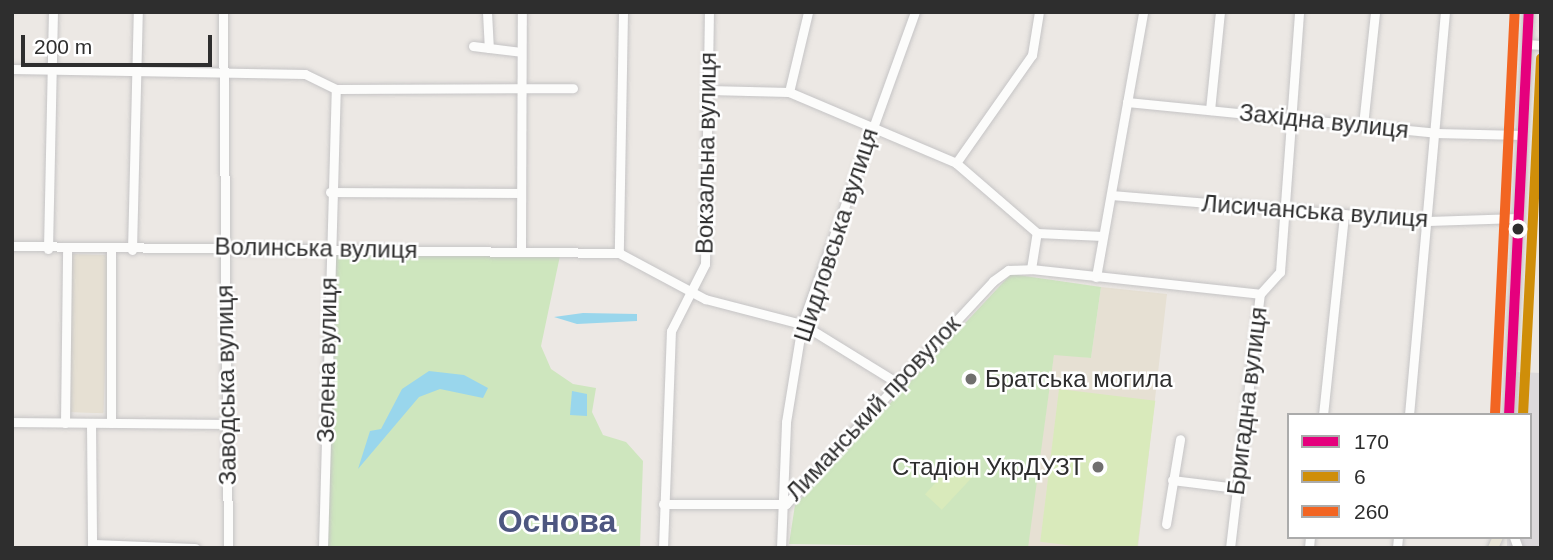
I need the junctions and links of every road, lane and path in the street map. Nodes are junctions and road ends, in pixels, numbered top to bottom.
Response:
1 (53, 12) edge
2 (138, 12) edge
3 (223, 12) edge
4 (487, 12) edge
5 (522, 12) edge
6 (623, 12) edge
7 (709, 12) edge
8 (808, 12) edge
9 (915, 12) edge
10 (1039, 12) edge
11 (1143, 12) edge
12 (1220, 12) edge
13 (1299, 12) edge
14 (1375, 12) edge
15 (1445, 12) edge
16 (1529, 12) edge
17 (1527, 44) junction
18 (1541, 45) edge
19 (473, 46) dead end
20 (489, 48) junction
21 (521, 52) junction
22 (12, 69) edge
23 (53, 71) junction
24 (138, 72) junction
25 (225, 75) junction
26 (520, 87) junction
27 (573, 88) dead end
28 (336, 89) junction
29 (708, 90) junction
30 (789, 92) junction
31 (1127, 102) junction
32 (1210, 110) junction
33 (1290, 118) junction
34 (872, 125) junction
35 (1363, 125) junction
36 (1435, 133) junction
37 (1522, 135) junction
38 (956, 163) junction
39 (330, 192) junction
40 (520, 193) junction
41 (1111, 195) junction
42 (1282, 209) junction
43 (1344, 214) junction
44 (1518, 218) junction
45 (1428, 221) junction
46 (1037, 233) junction
47 (1103, 236) junction
48 (12, 246) edge
49 (225, 246) junction
50 (48, 248) junction
51 (330, 248) junction
52 (67, 249) junction
53 (111, 250) junction
54 (132, 250) junction
55 (521, 250) junction
56 (620, 253) junction
57 (1031, 269) junction
58 (1096, 277) junction
59 (691, 290) junction
60 (1260, 293) junction
61 (802, 324) junction
62 (895, 382) junction
63 (1323, 413) edge
64 (1409, 413) edge
65 (1509, 413) edge
66 (12, 422) edge
67 (65, 423) junction
68 (91, 423) junction
69 (111, 423) junction
70 (226, 424) junction
71 (1180, 439) dead end
72 (1172, 480) junction
73 (1237, 488) junction
74 (663, 504) junction
75 (786, 504) junction
76 (1166, 524) dead end
77 (92, 546) edge
78 (195, 548) edge
79 (228, 548) edge
80 (323, 548) edge
81 (663, 548) edge
82 (781, 548) edge
83 (1230, 548) edge

1 - 23 street
2 - 24 street
3 - 25 street, Заводська вулиця
4 - 20 street
5 - 21 street
6 - 56 street
7 - 29 street, Вокзальна вулиця
8 - 30 street
9 - 34 street, Шидловська вулиця
10 - 38 street
11 - 31 street
12 - 32 street
13 - 33 street, Бригадна вулиця
14 - 35 street
15 - 36 street
16 - 17 main road
17 - 18 street
17 - 37 main road
19 - 20 street
20 - 21 street
21 - 26 street
22 - 23 street
23 - 24 street
23 - 50 street
24 - 25 street
24 - 54 street
25 - 28 street
25 - 49 street, Заводська вулиця
26 - 27 street
26 - 28 street
26 - 40 street
28 - 39 street, Зелена вулиця
29 - 30 street
29 - 59 street, Вокзальна вулиця
30 - 34 street
31 - 32 street, Західна вулиця
31 - 41 street
32 - 33 street, Західна вулиця
33 - 35 street, Західна вулиця
33 - 42 street, Бригадна вулиця
34 - 38 street
34 - 61 street, Шидловська вулиця
35 - 36 street, Західна вулиця
36 - 37 street, Західна вулиця
36 - 45 street
37 - 44 main road
38 - 46 street
39 - 40 street
39 - 51 street, Зелена вулиця
40 - 55 street
41 - 42 street, Лисичанська вулиця
41 - 47 street
42 - 43 street, Лисичанська вулиця
42 - 60 street, Бригадна вулиця
43 - 45 street, Лисичанська вулиця
43 - 63 street
44 - 45 street, Лисичанська вулиця
44 - 65 main road
45 - 64 street
46 - 47 street
46 - 57 street
47 - 58 street
48 - 50 street, Волинська вулиця
49 - 51 street, Волинська вулиця
49 - 54 street, Волинська вулиця
49 - 70 street, Заводська вулиця
50 - 52 street, Волинська вулиця
51 - 55 street, Волинська вулиця
51 - 80 street, Зелена вулиця
52 - 53 street, Волинська вулиця
52 - 67 street
53 - 54 street, Волинська вулиця
53 - 69 street
55 - 56 street, Волинська вулиця
56 - 59 street, Вокзальна вулиця
57 - 58 street
57 - 62 street, Лиманський провулок
58 - 60 street
59 - 61 street
59 - 74 street, Вокзальна вулиця
60 - 73 street, Бригадна вулиця
61 - 62 street
61 - 75 street, Шидловська вулиця
62 - 75 street, Лиманський провулок
66 - 67 street
67 - 68 street
68 - 69 street
68 - 77 street
69 - 70 street
70 - 79 street, Заводська вулиця
71 - 72 street
72 - 73 street
72 - 76 street
73 - 83 street, Бригадна вулиця
74 - 75 street, Лиманський провулок
74 - 81 street, Вокзальна вулиця
75 - 82 street, Шидловська вулиця
77 - 78 street

